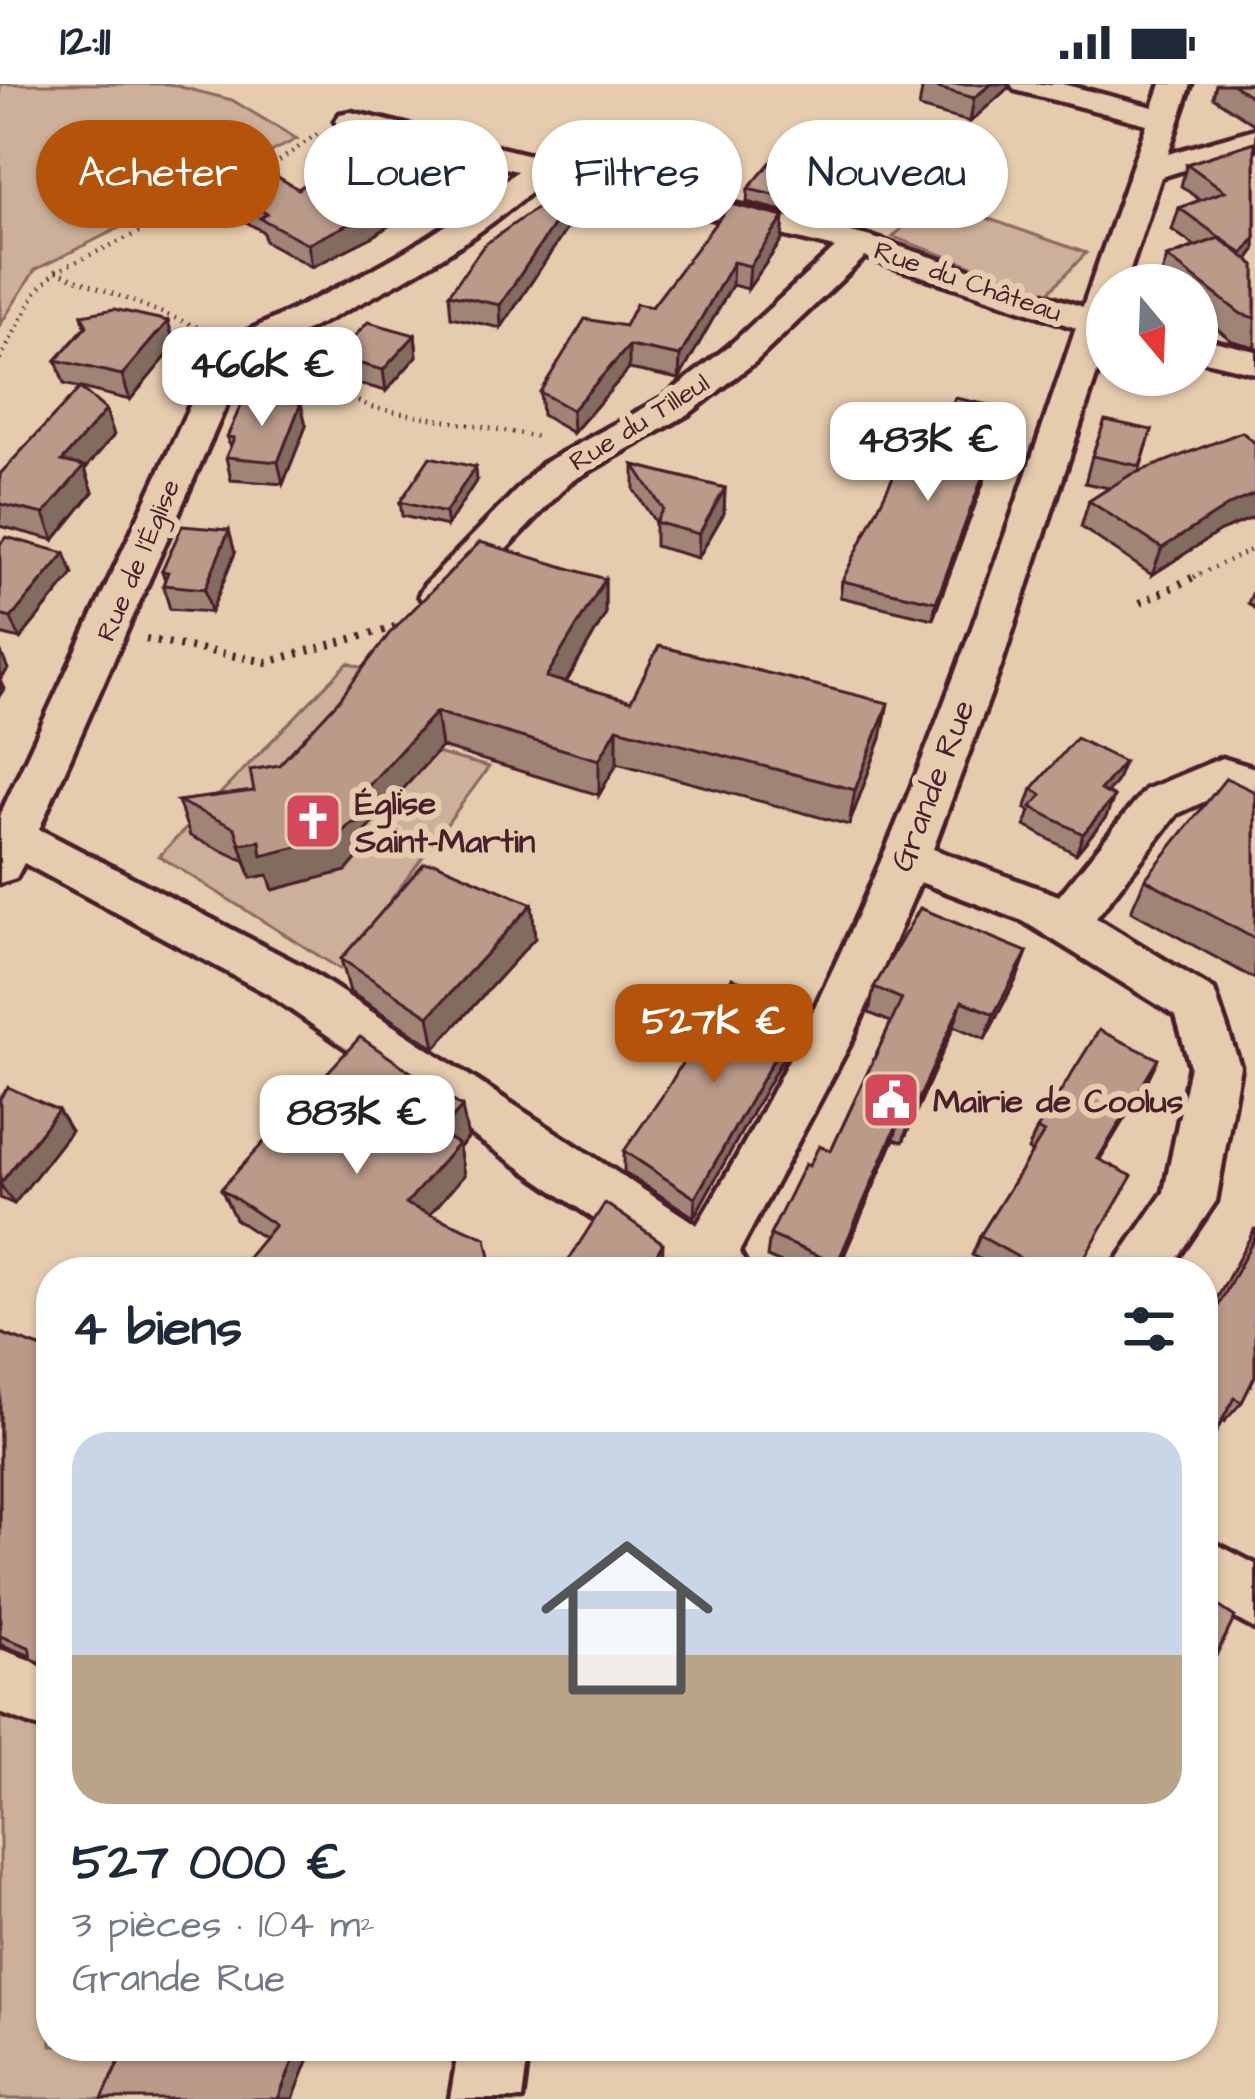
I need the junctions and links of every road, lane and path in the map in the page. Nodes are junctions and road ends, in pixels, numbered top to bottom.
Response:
1 (1026, 84) edge
2 (1176, 84) edge
3 (1163, 119) junction
4 (1255, 138) edge
5 (304, 146) edge
6 (1144, 172) junction
7 (532, 174) edge
8 (742, 214) edge
9 (860, 244) junction
10 (1117, 264) edge
11 (56, 271) junction
12 (1086, 301) edge
13 (246, 346) junction
14 (1218, 353) edge
15 (1086, 357) edge
16 (0, 359) edge
17 (1255, 362) edge
18 (599, 445) junction
19 (1255, 548) edge
20 (1140, 604) dead end
21 (413, 622) joint
22 (107, 632) junction
23 (1255, 785) edge
24 (7, 851) edge
25 (904, 857) junction
26 (1065, 922) junction
27 (693, 1257) edge
28 (715, 1257) edge
29 (1147, 1257) edge
30 (1218, 1576) edge
31 (1255, 1598) edge
32 (0, 1681) edge
33 (36, 1694) edge
34 (492, 2061) edge
35 (486, 2099) edge

1 - 3 street
2 - 3 street, Grande Rue
3 - 6 street, Grande Rue
4 - 6 street
5 - 11 path
6 - 10 street, Grande Rue
7 - 13 street, Rue de l'Église
8 - 9 street, Rue du Château
9 - 12 street, Rue du Château
9 - 18 street, Rue du Tilleul
11 - 13 path
11 - 16 path
13 - 18 path
13 - 22 street, Rue de l'Église
14 - 17 street
15 - 25 street, Grande Rue
18 - 21 street, Rue du Tilleul
19 - 20 path
21 - 22 path
22 - 24 street, Rue de l'Église
23 - 26 street
24 - 27 street, Rue de l'Église
25 - 26 street
25 - 28 street, Grande Rue
26 - 29 street
30 - 31 street
32 - 33 street
34 - 35 street

